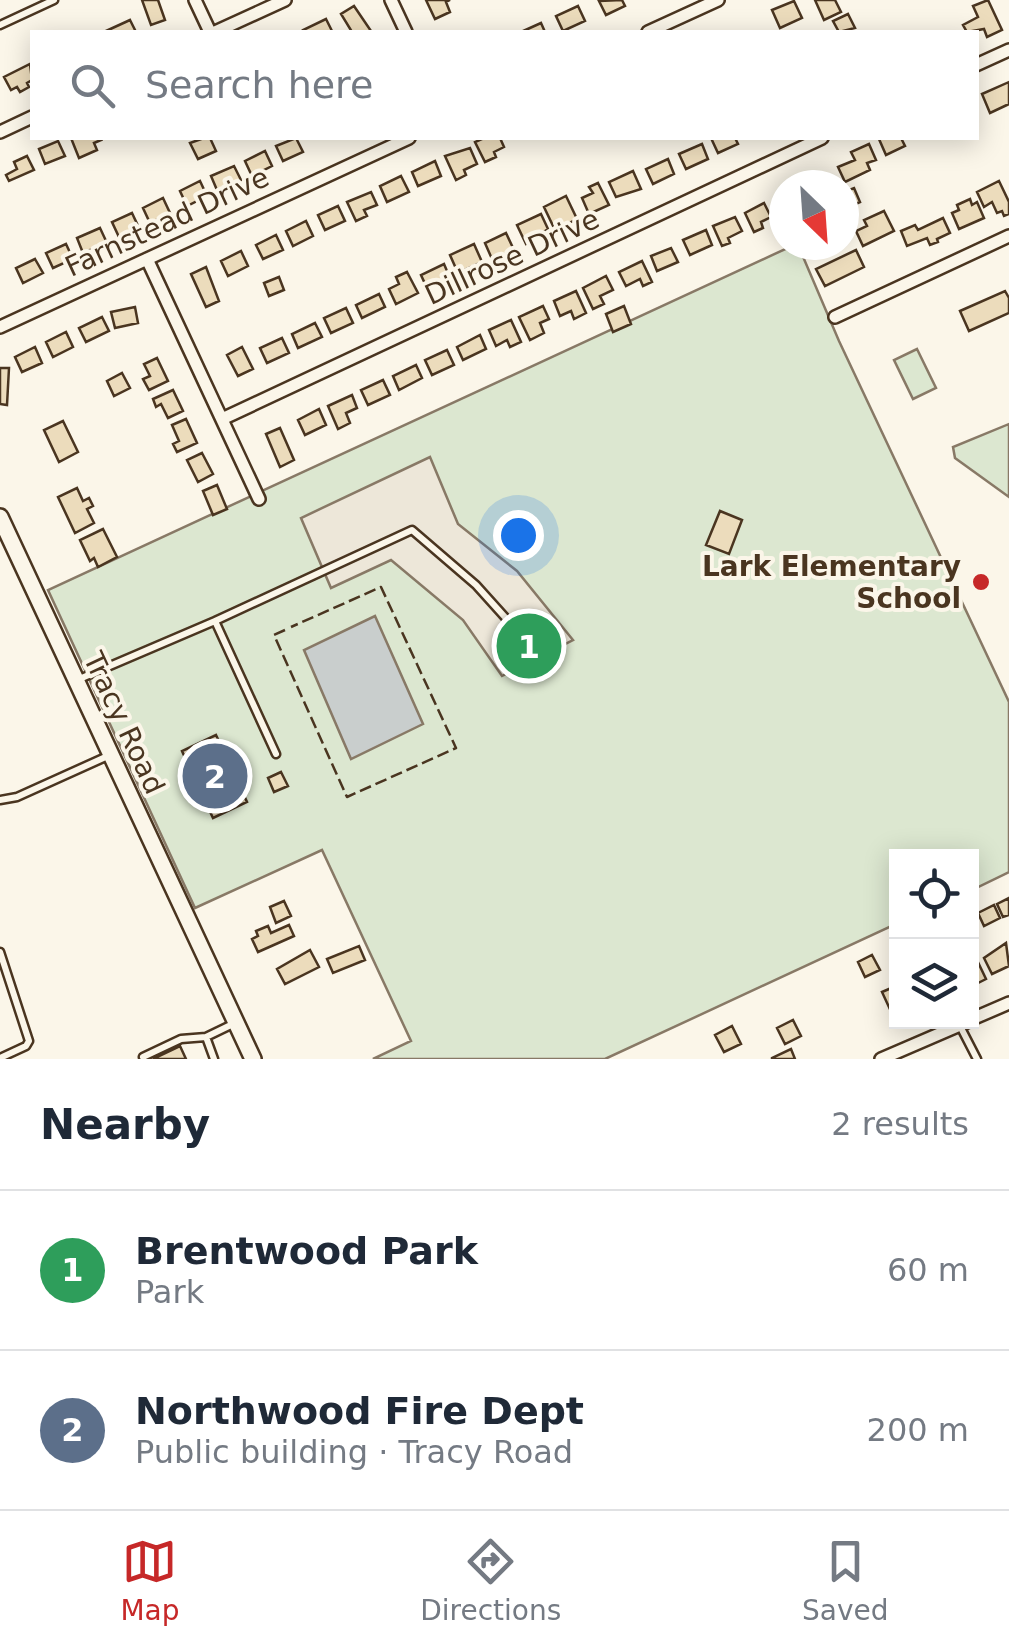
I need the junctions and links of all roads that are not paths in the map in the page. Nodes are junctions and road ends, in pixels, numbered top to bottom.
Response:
1 (54, 0) edge
2 (195, 0) edge
3 (285, 0) edge
4 (391, 0) edge
5 (718, 0) edge
6 (0, 25) edge
7 (211, 30) edge
8 (217, 30) edge
9 (405, 30) edge
10 (652, 30) edge
11 (1009, 50) edge
12 (979, 65) edge
13 (30, 118) edge
14 (0, 132) edge
15 (404, 140) edge
16 (818, 140) edge
17 (1009, 236) edge
18 (147, 259) junction
19 (835, 317) dead end
20 (0, 327) edge
21 (222, 419) junction
22 (259, 499) dead end
23 (0, 517) edge
24 (215, 621) junction
25 (529, 644) dead end
26 (76, 681) junction
27 (112, 754) junction
28 (276, 754) dead end
29 (0, 800) edge
30 (0, 952) edge
31 (1009, 1003) edge
32 (979, 1016) edge
33 (236, 1022) junction
34 (950, 1029) edge
35 (968, 1029) edge
36 (206, 1037) junction
37 (143, 1057) edge
38 (0, 1058) edge
39 (214, 1059) edge
40 (253, 1059) edge
41 (881, 1059) edge
42 (977, 1059) edge

1 - 6 lane
2 - 7 street
3 - 8 street
4 - 9 street
5 - 10 street
11 - 12 street
13 - 14 street
15 - 18 street, Farnstead Drive
16 - 21 street, Dillrose Drive
17 - 19 street
18 - 20 street, Farnstead Drive
18 - 21 street
21 - 22 street
23 - 26 street, Tracy Road
24 - 25 lane
24 - 26 lane
24 - 28 lane
26 - 27 street, Tracy Road
27 - 29 lane
27 - 33 street, Tracy Road
30 - 38 lane
31 - 32 street
33 - 36 lane
33 - 40 street, Tracy Road
34 - 41 street
35 - 42 lane
36 - 37 lane
36 - 39 lane

